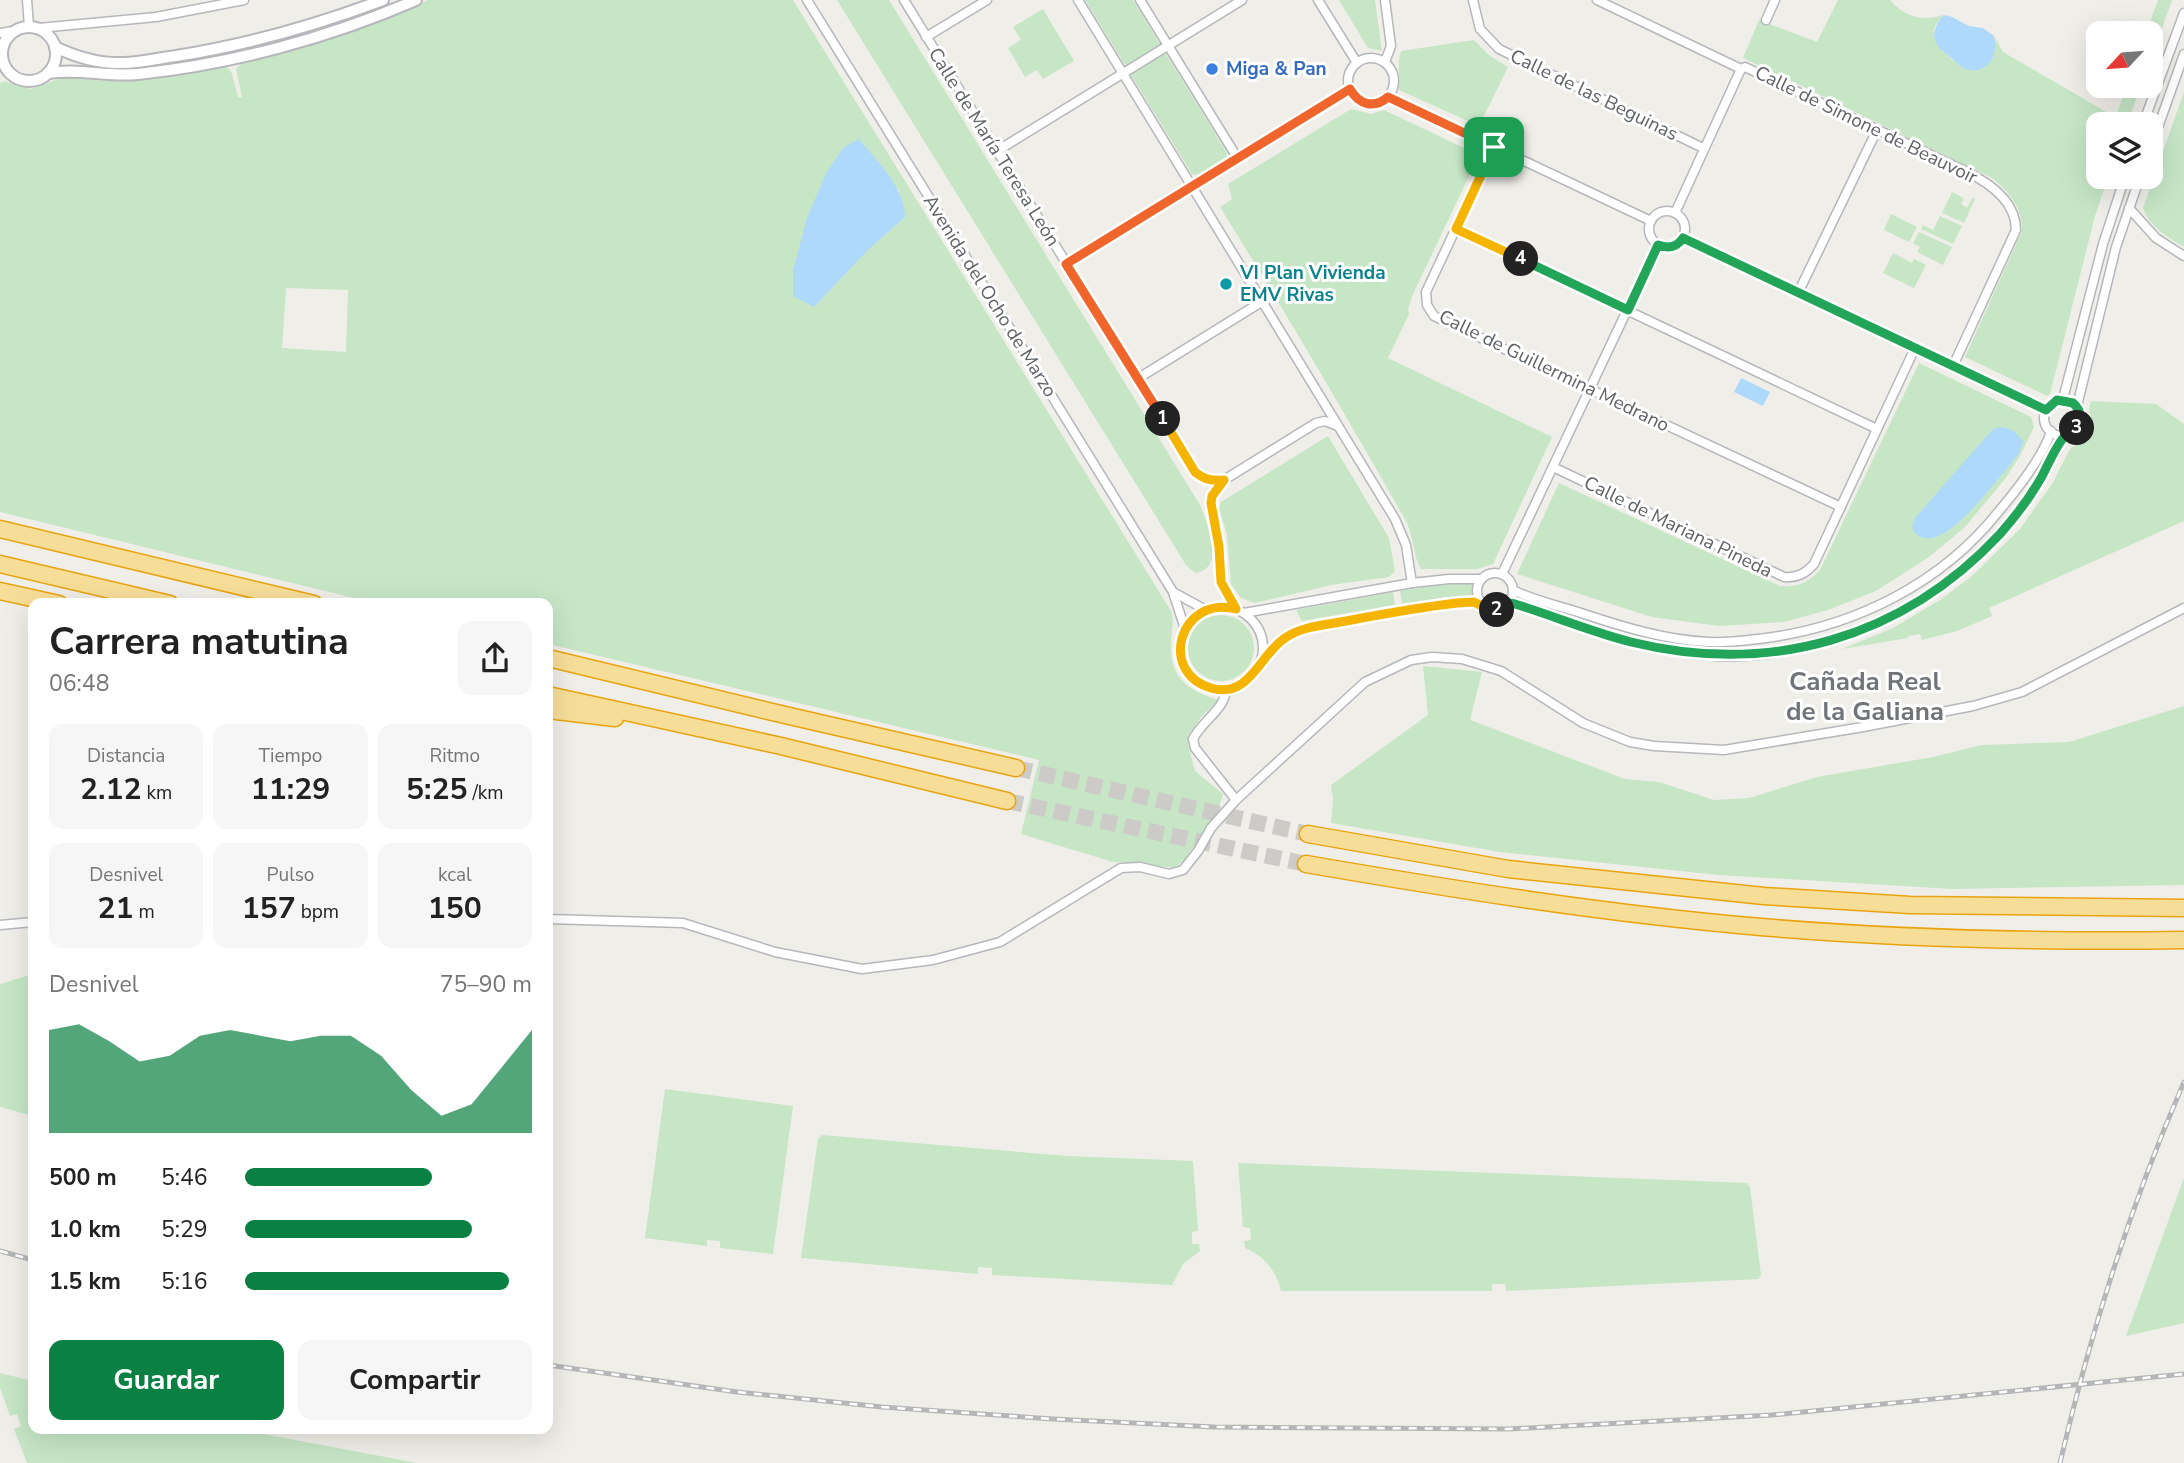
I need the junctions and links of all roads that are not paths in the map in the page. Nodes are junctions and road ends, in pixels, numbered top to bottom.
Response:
1 (27, 0) edge
2 (244, 0) edge
3 (383, 0) edge
4 (416, 0) edge
5 (807, 0) edge
6 (904, 0) edge
7 (987, 0) edge
8 (1078, 0) edge
9 (1140, 0) edge
10 (1242, 0) edge
11 (1318, 0) edge
12 (1385, 0) edge
13 (1473, 0) edge
14 (1597, 0) edge
15 (1775, 0) edge
16 (2184, 13) edge
17 (1766, 20) dead end
18 (34, 27) junction
19 (13, 31) junction
20 (0, 33) edge
21 (926, 37) junction
22 (1168, 45) junction
23 (55, 47) junction
24 (2184, 54) edge
25 (1385, 62) junction
26 (1357, 63) junction
27 (1741, 69) junction
28 (1123, 72) junction
29 (48, 74) junction
30 (1350, 89) junction
31 (1388, 97) junction
32 (2147, 112) edge
33 (2163, 113) edge
34 (1877, 130) junction
35 (1494, 147) junction
36 (1703, 148) junction
37 (997, 151) junction
38 (1238, 159) junction
39 (1193, 187) junction
40 (2121, 189) edge
41 (2136, 189) edge
42 (2129, 208) junction
43 (1675, 213) junction
44 (1651, 221) junction
45 (1456, 229) junction
46 (1683, 238) junction
47 (1658, 245) junction
48 (2184, 256) edge
49 (1066, 264) junction
50 (1799, 292) junction
51 (1264, 301) junction
52 (1628, 310) junction
53 (1915, 348) junction
54 (1953, 366) junction
55 (1138, 379) junction
56 (1590, 389) junction
57 (2063, 400) junction
58 (1326, 402) junction
59 (2077, 406) junction
60 (2046, 410) junction
61 (1316, 423) junction
62 (1338, 426) junction
63 (1877, 429) junction
64 (2051, 431) junction
65 (2065, 435) junction
66 (1553, 467) junction
67 (1224, 480) junction
68 (1841, 507) junction
69 (0, 529) edge
70 (0, 564) edge
71 (1502, 574) junction
72 (1481, 579) junction
73 (1412, 583) junction
74 (1513, 590) junction
75 (0, 591) edge
76 (1173, 592) junction
77 (32, 598) edge
78 (144, 598) edge
79 (289, 598) edge
80 (1480, 603) junction
81 (1509, 603) junction
82 (2184, 608) edge
83 (1206, 610) junction
84 (1240, 611) junction
85 (1185, 629) junction
86 (553, 659) edge
87 (1262, 659) junction
88 (1226, 690) junction
89 (553, 696) edge
90 (553, 711) edge
91 (688, 725) junction
92 (1016, 768) tunnel mouth
93 (1236, 800) junction
94 (1007, 801) tunnel mouth
95 (1308, 834) tunnel mouth
96 (1306, 864) tunnel mouth
97 (2184, 908) edge
98 (553, 919) edge
99 (28, 922) edge
100 (0, 925) edge
101 (2184, 940) edge

1 - 18 street
2 - 18 street
3 - 23 street
4 - 29 street
5 - 76 street, Avenida del Ocho de Marzo
6 - 21 street, Calle de María Teresa León
7 - 21 street
8 - 28 street
9 - 22 street
10 - 22 street
11 - 26 street
12 - 25 street
13 - 36 street, Calle de las Beguinas
14 - 27 street, Calle de Simone de Beauvoir
15 - 17 street
16 - 32 street
18 - 19 street
18 - 23 street
19 - 20 street
19 - 29 street
21 - 37 street, Calle de María Teresa León
22 - 28 street
22 - 38 street
23 - 29 street
24 - 33 street
25 - 26 street
25 - 31 street
26 - 30 street
27 - 34 street, Calle de Simone de Beauvoir
27 - 36 street
28 - 37 street
28 - 39 street
30 - 31 street
30 - 38 street
31 - 35 street
34 - 50 street
34 - 54 street, Calle de Simone de Beauvoir
35 - 44 street
35 - 45 street, Calle de Guillermina Medrano
36 - 43 street
37 - 49 street, Calle de María Teresa León
38 - 39 street
39 - 49 street
39 - 51 street
40 - 57 street
41 - 42 street
42 - 48 street
42 - 59 street
43 - 44 street
43 - 46 street
44 - 47 street
45 - 52 street
45 - 56 street, Calle de Guillermina Medrano
46 - 47 street
46 - 50 street
47 - 52 street
49 - 55 street, Calle de María Teresa León
50 - 53 street
51 - 55 street
51 - 58 street
52 - 56 street
52 - 63 street
53 - 54 street
53 - 63 street, Calle de Mariana Pineda
54 - 60 street
55 - 67 street, Calle de María Teresa León
56 - 66 street
56 - 68 street, Calle de Guillermina Medrano
57 - 59 street
57 - 60 street
58 - 61 street
58 - 62 street
59 - 65 street
60 - 64 street
61 - 62 street
61 - 67 street
62 - 73 street
63 - 68 street, Calle de Mariana Pineda
64 - 65 street
64 - 74 street
65 - 81 street
66 - 68 street, Calle de Mariana Pineda
66 - 71 street
67 - 84 street
69 - 79 highway
70 - 78 highway
71 - 72 street
71 - 74 street
72 - 73 street
72 - 80 street
73 - 84 street
74 - 81 street
75 - 77 highway
76 - 83 street, Avenida del Ocho de Marzo
76 - 85 street, Avenida del Ocho de Marzo
80 - 81 street
80 - 87 street
82 - 93 street
83 - 84 street
83 - 85 street
84 - 87 street
85 - 88 street
86 - 92 highway
87 - 88 street
88 - 93 street
89 - 91 highway
90 - 91 highway
91 - 94 highway
93 - 98 street
95 - 97 highway
96 - 101 highway
99 - 100 street

